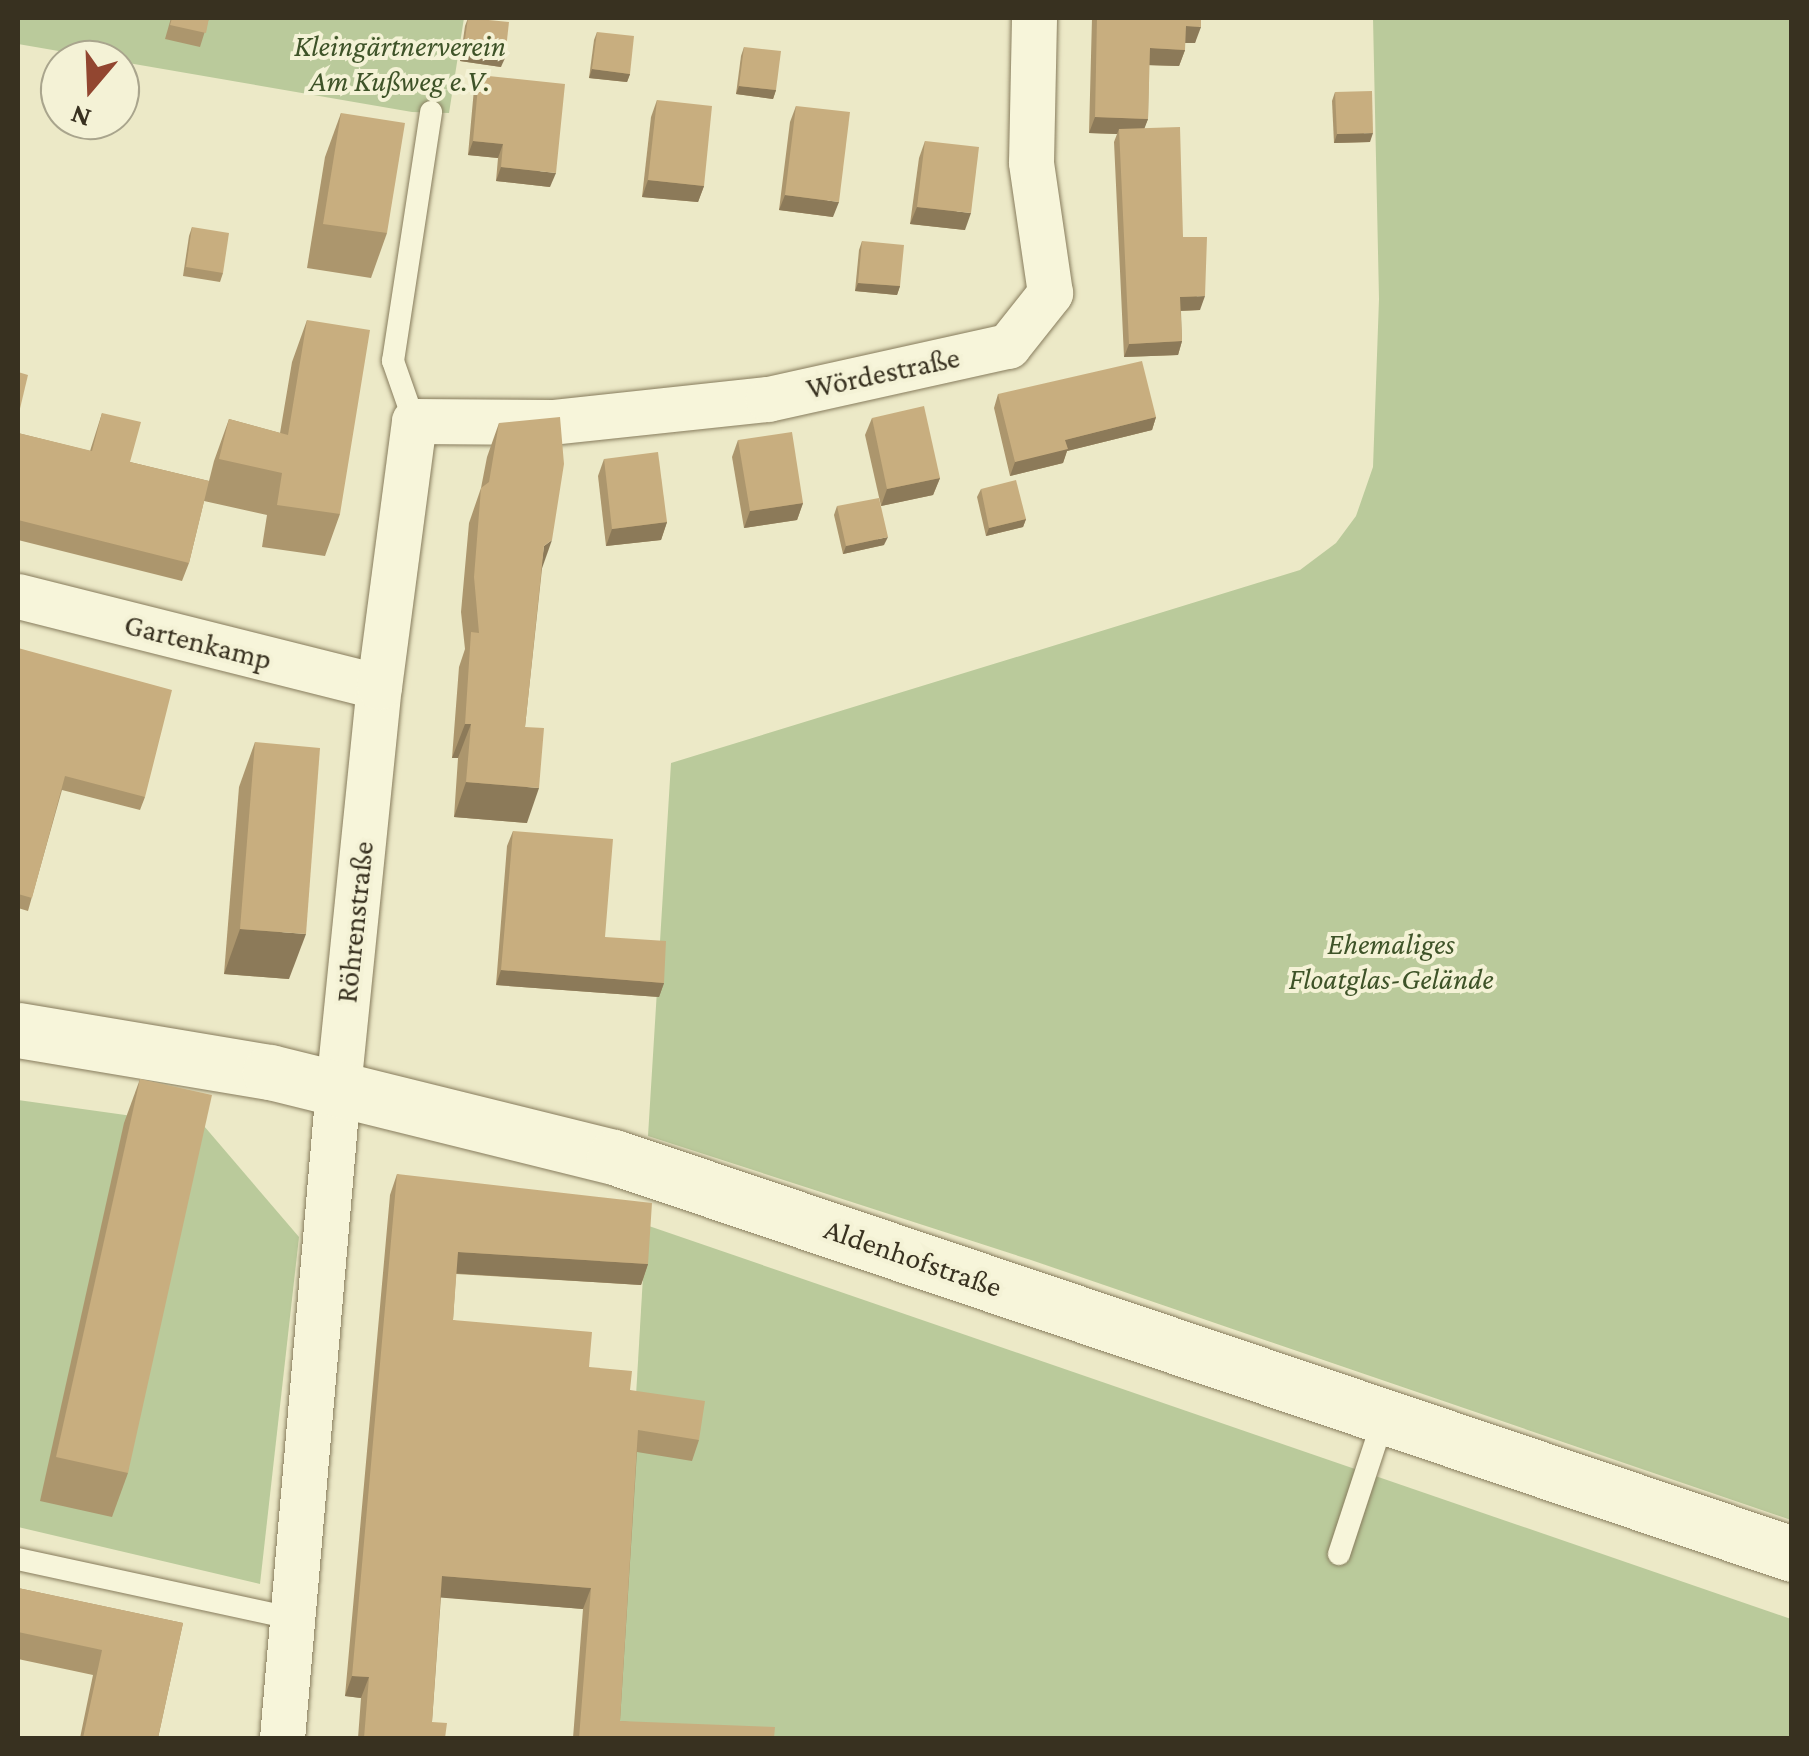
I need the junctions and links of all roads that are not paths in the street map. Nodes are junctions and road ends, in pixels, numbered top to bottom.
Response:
1 (1034, 18) edge
2 (431, 112) dead end
3 (414, 421) junction
4 (18, 596) edge
5 (379, 687) junction
6 (18, 1030) edge
7 (338, 1088) junction
8 (1384, 1417) junction
9 (1339, 1554) dead end
10 (1792, 1554) edge
11 (18, 1559) edge
12 (292, 1618) junction
13 (282, 1738) edge

1 - 3 street, Wördestraße
2 - 3 lane, Röhrenstraße
3 - 5 street, Röhrenstraße
4 - 5 street, Gartenkamp
5 - 7 street, Röhrenstraße
6 - 7 street, Aldenhofstraße
7 - 8 street, Aldenhofstraße
7 - 12 street, Röhrenstraße
8 - 9 lane
8 - 10 street, Aldenhofstraße
11 - 12 lane
12 - 13 street, Röhrenstraße

